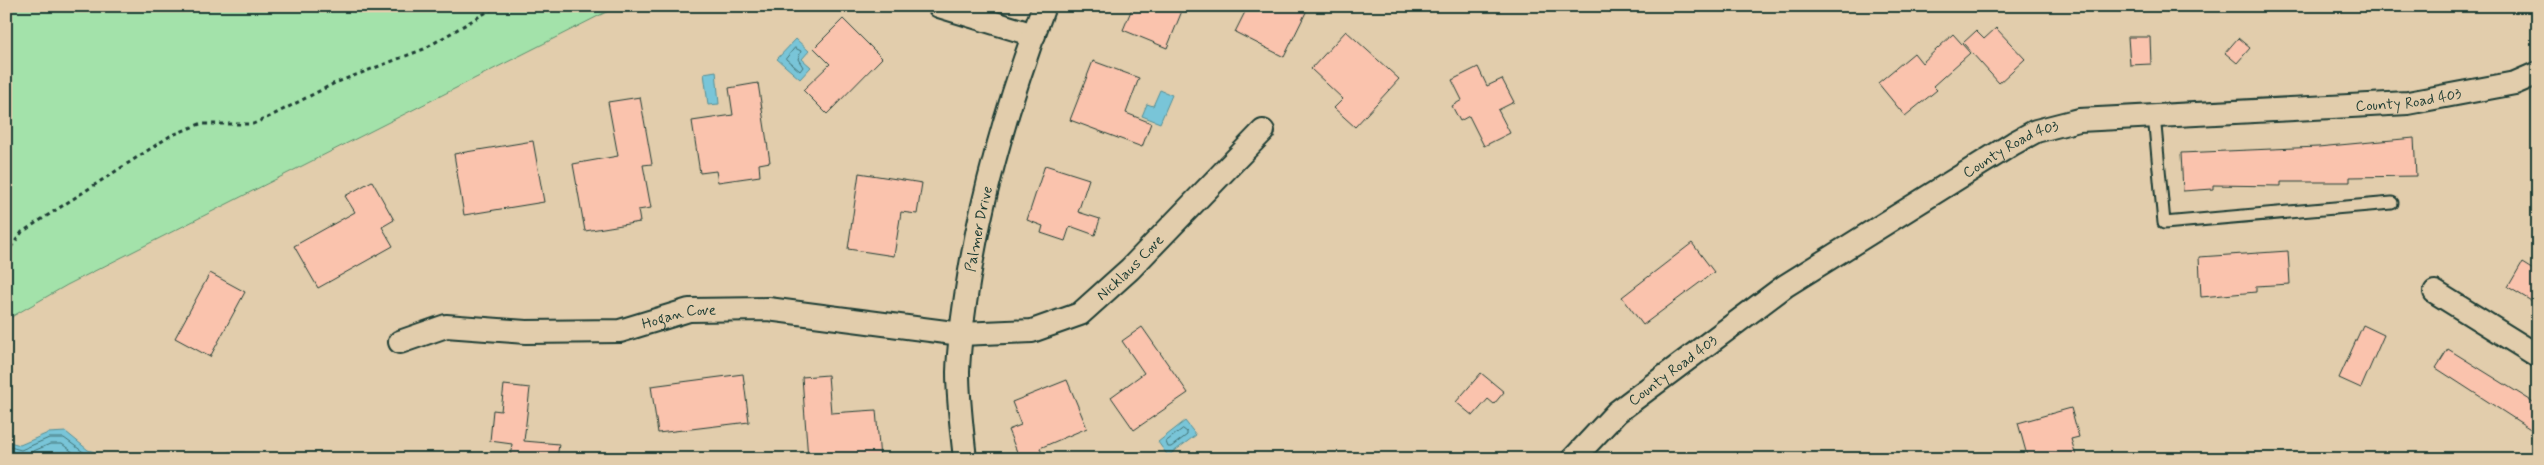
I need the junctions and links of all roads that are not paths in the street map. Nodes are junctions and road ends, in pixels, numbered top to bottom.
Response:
1 (940, 6) edge
2 (1044, 6) edge
3 (1034, 35) junction
4 (2538, 74) edge
5 (2154, 115) junction
6 (1263, 132) dead end
7 (2392, 203) dead end
8 (2435, 292) dead end
9 (961, 334) junction
10 (400, 342) dead end
11 (2538, 356) edge
12 (965, 459) edge
13 (1573, 459) edge

1 - 3 street
2 - 3 street, Palmer Drive
3 - 9 street, Palmer Drive
4 - 5 street, County Road 403
5 - 7 lane
5 - 13 street, County Road 403
6 - 9 street, Nicklaus Cove
8 - 11 street
9 - 10 street, Hogan Cove
9 - 12 street, Palmer Drive

